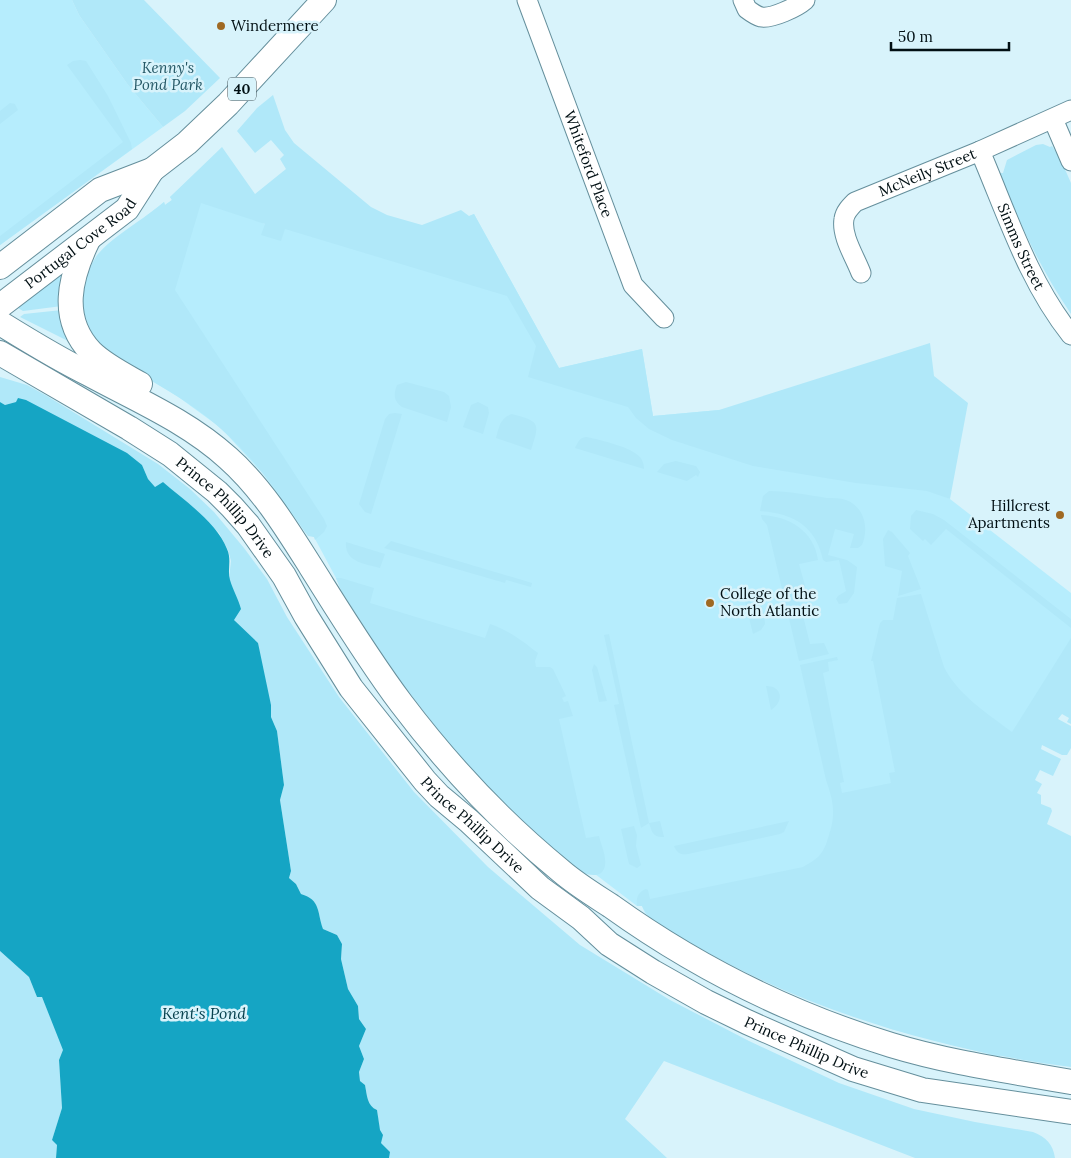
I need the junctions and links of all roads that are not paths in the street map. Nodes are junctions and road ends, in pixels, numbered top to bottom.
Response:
1 (324, 0) edge
2 (527, 0) edge
3 (744, 0) edge
4 (805, 0) edge
5 (1071, 110) edge
6 (1053, 119) junction
7 (980, 152) junction
8 (1071, 162) edge
9 (152, 170) junction
10 (88, 240) junction
11 (0, 267) edge
12 (861, 273) dead end
13 (0, 306) edge
14 (664, 318) dead end
15 (0, 323) edge
16 (1071, 335) edge
17 (0, 353) edge
18 (0, 367) edge
19 (34, 373) junction
20 (190, 428) junction
21 (1071, 1082) edge
22 (1071, 1112) edge

1 - 9 main road, Portugal Cove Road / 40
2 - 14 street, Whiteford Place
3 - 4 street
5 - 6 street, McNeily Street
6 - 7 street, McNeily Street
6 - 8 street
7 - 12 street, McNeily Street
7 - 16 street, Simms Street
9 - 10 main road, Portugal Cove Road / 40
9 - 11 main road, Portugal Cove Road / 40
10 - 13 main road, Portugal Cove Road / 40
10 - 20 main road
15 - 20 main road, Prince Phillip Drive
17 - 19 main road, Prince Phillip Drive
18 - 19 main road
19 - 22 main road, Prince Phillip Drive
20 - 21 main road, Prince Phillip Drive

